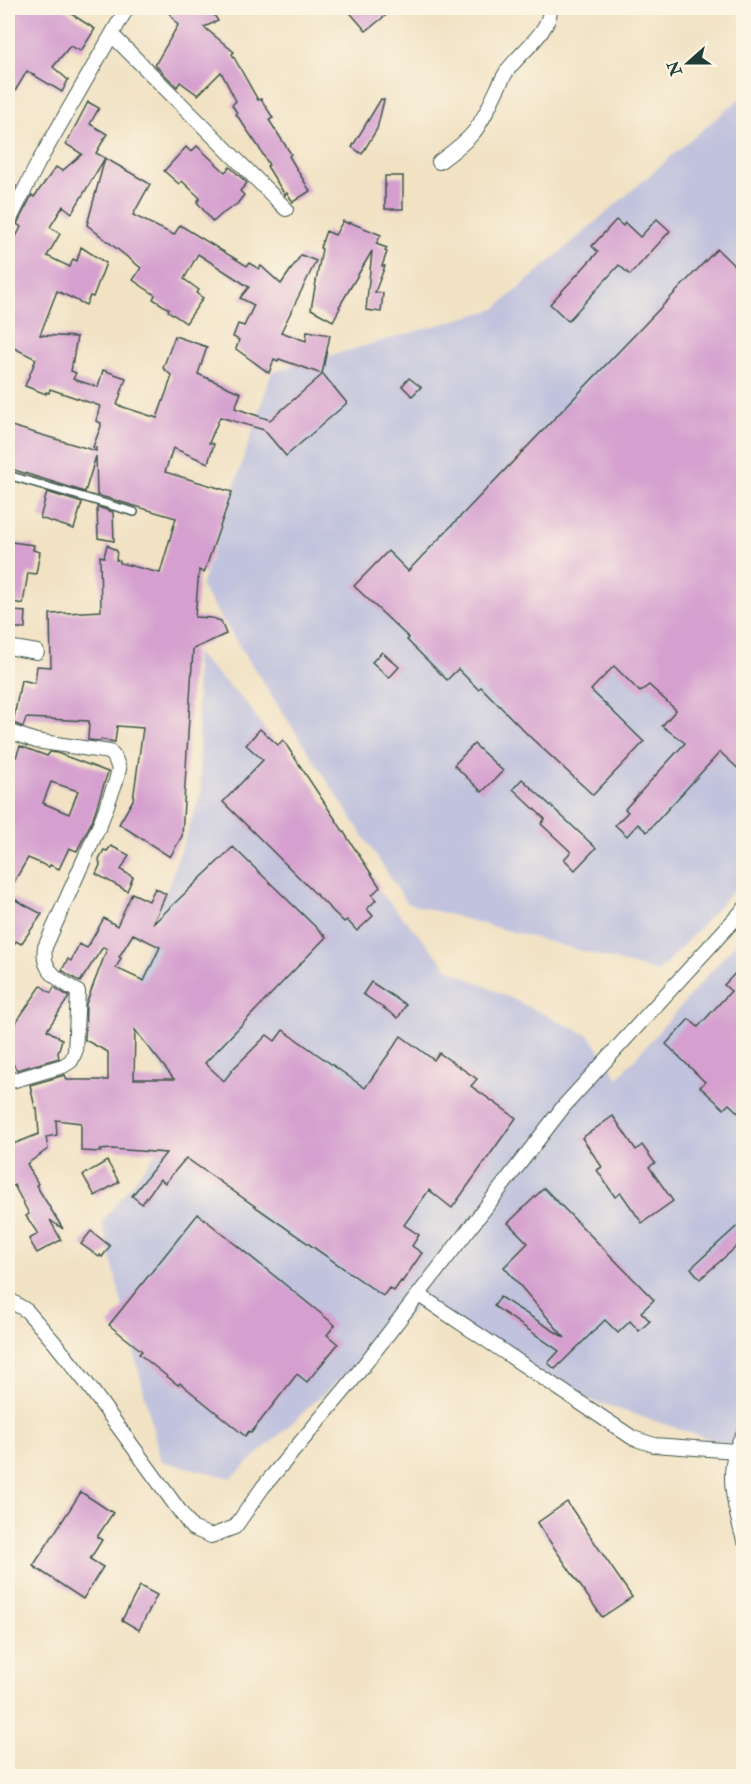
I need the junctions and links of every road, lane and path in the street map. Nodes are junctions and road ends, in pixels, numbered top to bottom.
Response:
1 (127, 8) edge
2 (550, 8) edge
3 (112, 35) junction
4 (439, 162) dead end
5 (286, 209) dead end
6 (8, 223) edge
7 (8, 474) edge
8 (134, 512) dead end
9 (8, 647) edge
10 (36, 652) dead end
11 (8, 731) edge
12 (744, 909) edge
13 (8, 1082) edge
14 (419, 1295) junction
15 (8, 1299) edge
16 (744, 1433) edge
17 (736, 1451) junction
18 (744, 1540) edge

1 - 3 street
2 - 4 street
3 - 5 street
3 - 6 street
7 - 8 lane
9 - 10 street
11 - 13 street
12 - 14 street
14 - 15 street
14 - 17 street
16 - 17 street
17 - 18 street

